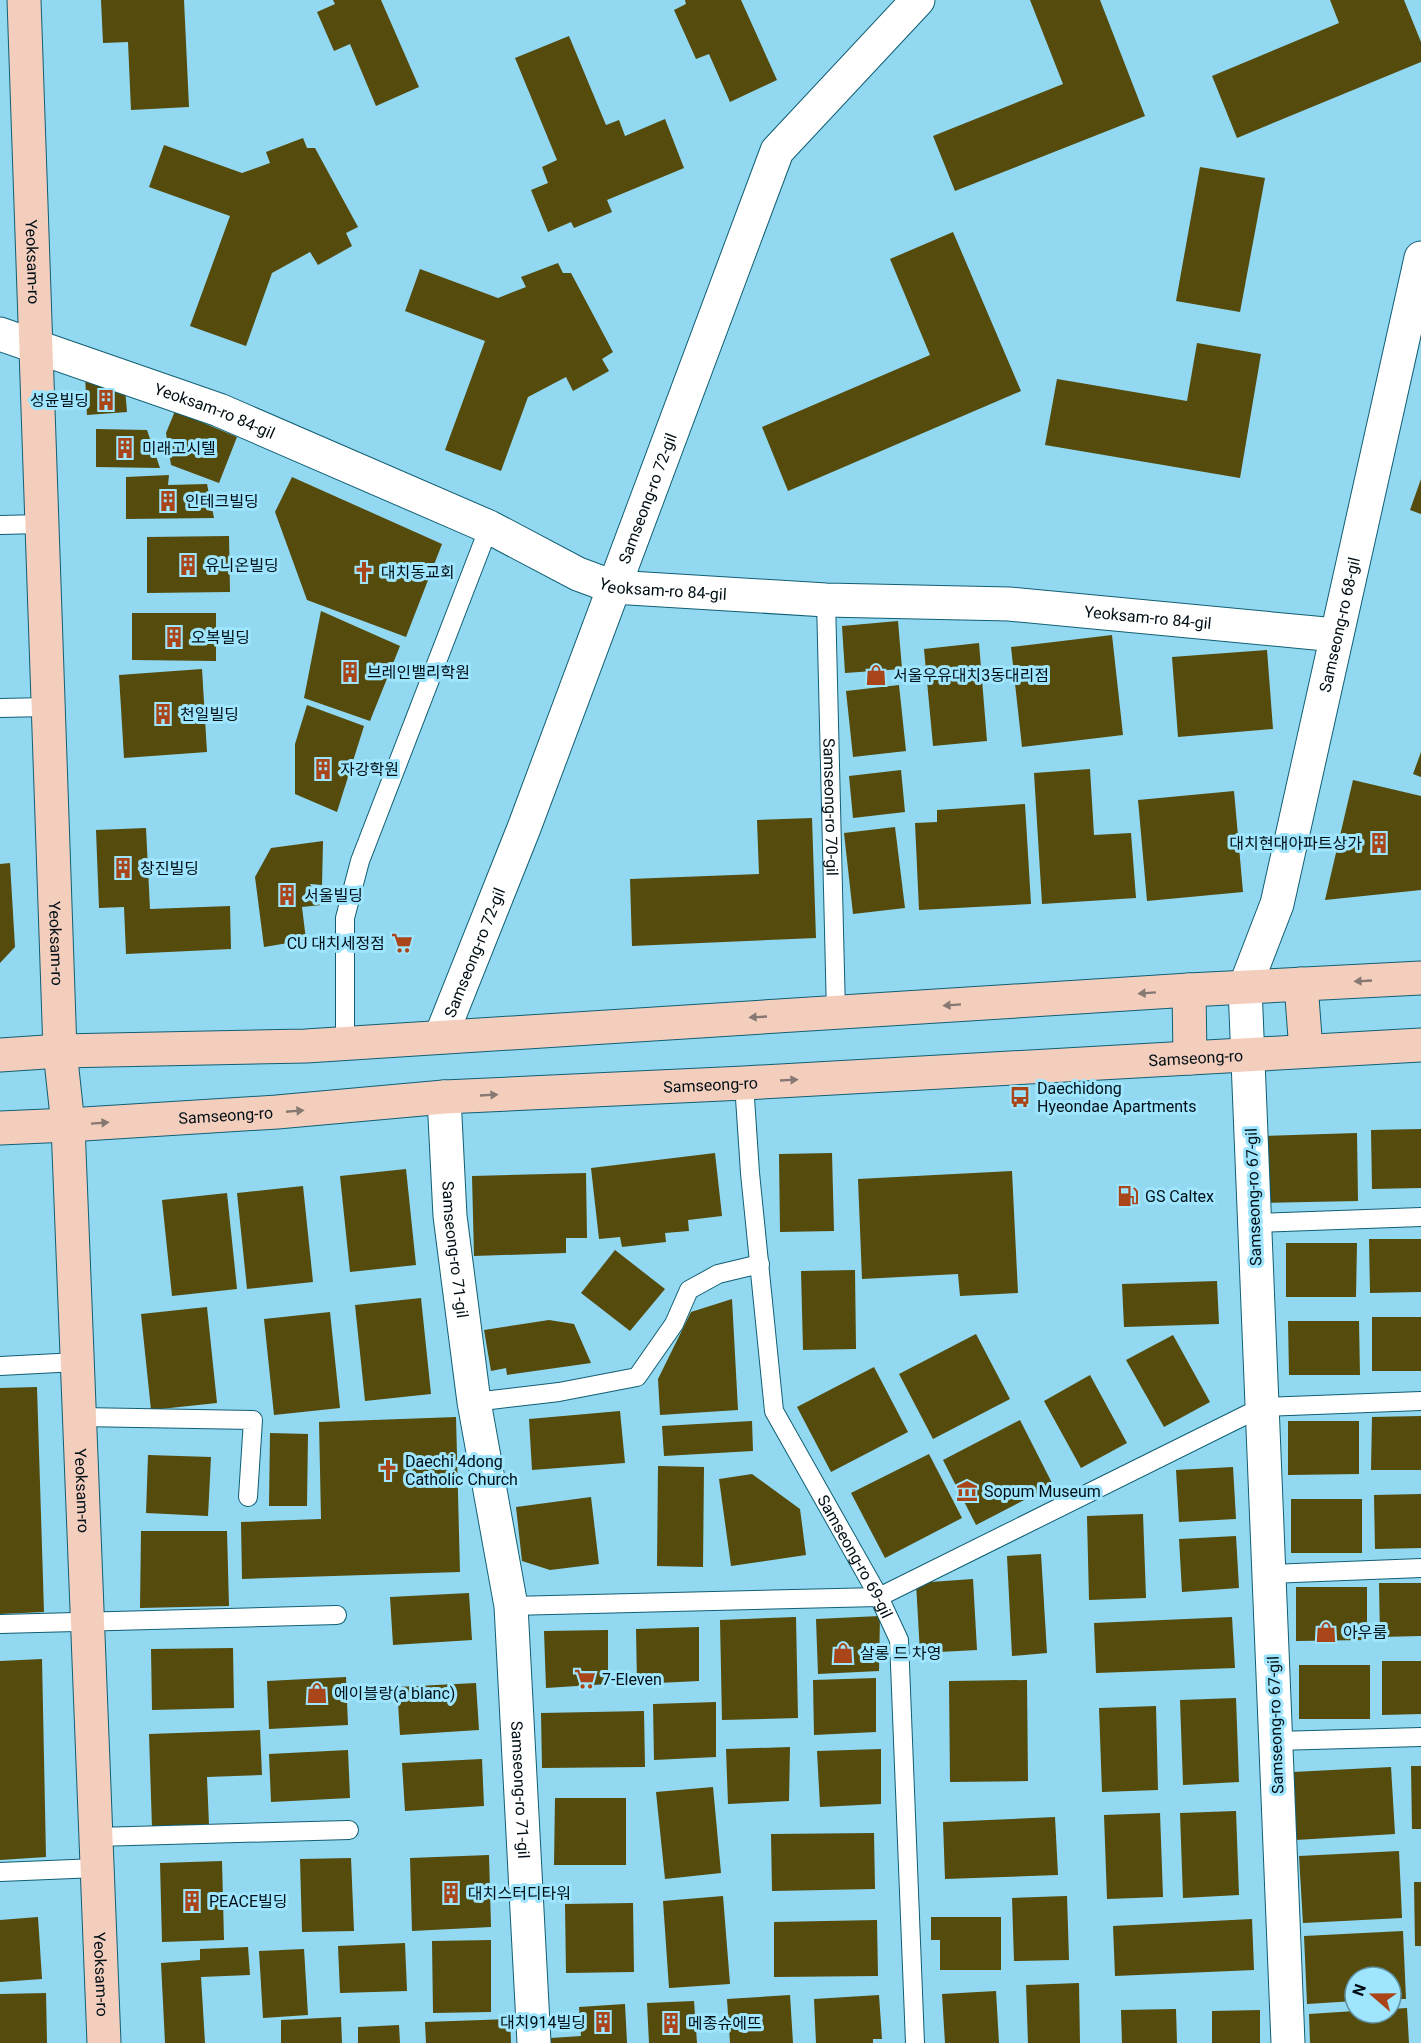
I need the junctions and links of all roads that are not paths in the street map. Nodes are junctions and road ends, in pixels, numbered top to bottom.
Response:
1 (24, 0) edge
2 (918, 0) edge
3 (1421, 258) edge
4 (0, 334) edge
5 (37, 346) junction
6 (41, 524) junction
7 (0, 525) edge
8 (489, 527) junction
9 (613, 587) junction
10 (826, 600) junction
11 (1336, 635) junction
12 (47, 706) junction
13 (0, 708) edge
14 (1421, 978) edge
15 (1301, 984) junction
16 (1245, 987) junction
17 (1189, 990) junction
18 (836, 1012) junction
19 (441, 1036) junction
20 (345, 1043) junction
21 (1421, 1045) edge
22 (60, 1051) junction
23 (1306, 1051) junction
24 (1248, 1054) junction
25 (0, 1055) edge
26 (1190, 1058) junction
27 (744, 1083) junction
28 (444, 1097) junction
29 (68, 1125) junction
30 (0, 1128) edge
31 (1421, 1217) edge
32 (1255, 1223) junction
33 (760, 1264) junction
34 (77, 1362) junction
35 (0, 1366) edge
36 (1421, 1401) edge
37 (474, 1402) junction
38 (1262, 1407) junction
39 (80, 1418) junction
40 (248, 1497) dead end
41 (1421, 1568) edge
42 (1269, 1574) junction
43 (879, 1597) junction
44 (511, 1606) junction
45 (337, 1615) dead end
46 (88, 1622) junction
47 (0, 1624) edge
48 (1421, 1737) edge
49 (1276, 1741) junction
50 (349, 1830) dead end
51 (96, 1852) junction
52 (0, 1872) edge
53 (105, 2043) edge
54 (534, 2043) edge
55 (915, 2043) edge
56 (1288, 2043) edge

1 - 5 main road, Yeoksam-ro
2 - 9 street, Samseong-ro 72-gil
3 - 11 street, Samseong-ro 68-gil
4 - 5 street, Yeoksam-ro 84-gil
5 - 6 main road, Yeoksam-ro
5 - 8 street, Yeoksam-ro 84-gil
6 - 7 lane
6 - 12 main road, Yeoksam-ro
8 - 9 street, Yeoksam-ro 84-gil
8 - 20 lane
9 - 10 street, Yeoksam-ro 84-gil
9 - 19 street, Samseong-ro 72-gil
10 - 11 street, Yeoksam-ro 84-gil
10 - 18 lane, Samseong-ro 70-gil
11 - 16 street, Samseong-ro 68-gil
12 - 13 lane
12 - 22 main road, Yeoksam-ro
14 -> 15 main road
15 - 16 main road
15 - 23 main road
16 - 17 main road
16 - 24 street, Samseong-ro 67-gil
17 -> 18 main road
17 - 26 main road
18 -> 19 main road
19 - 20 main road
20 - 22 main road
21 - 23 main road, Samseong-ro
22 - 25 main road
22 - 29 main road, Yeoksam-ro
23 - 24 main road, Samseong-ro
24 - 26 main road, Samseong-ro
24 - 32 street, Samseong-ro 67-gil
27 -> 26 main road, Samseong-ro
28 -> 27 main road, Samseong-ro
27 - 33 lane, Samseong-ro 69-gil
29 -> 28 main road, Samseong-ro
28 - 37 street, Samseong-ro 71-gil
29 - 30 main road, Samseong-ro
29 - 34 main road, Yeoksam-ro
31 - 32 lane
32 - 38 street, Samseong-ro 67-gil
33 - 37 lane
33 - 43 lane, Samseong-ro 69-gil
34 - 35 lane
34 - 39 main road, Yeoksam-ro
36 - 38 lane
37 - 44 street, Samseong-ro 71-gil
38 - 42 street, Samseong-ro 67-gil
38 - 43 lane
39 - 40 lane
39 - 46 main road, Yeoksam-ro
41 - 42 lane
42 - 49 street, Samseong-ro 67-gil
43 - 44 lane
43 - 55 lane, Samseong-ro 69-gil
44 - 54 street, Samseong-ro 71-gil
45 - 46 lane
46 - 47 lane
46 - 51 main road, Yeoksam-ro
48 - 49 lane
49 - 56 street, Samseong-ro 67-gil
50 - 51 lane
51 - 52 lane
51 - 53 main road, Yeoksam-ro

